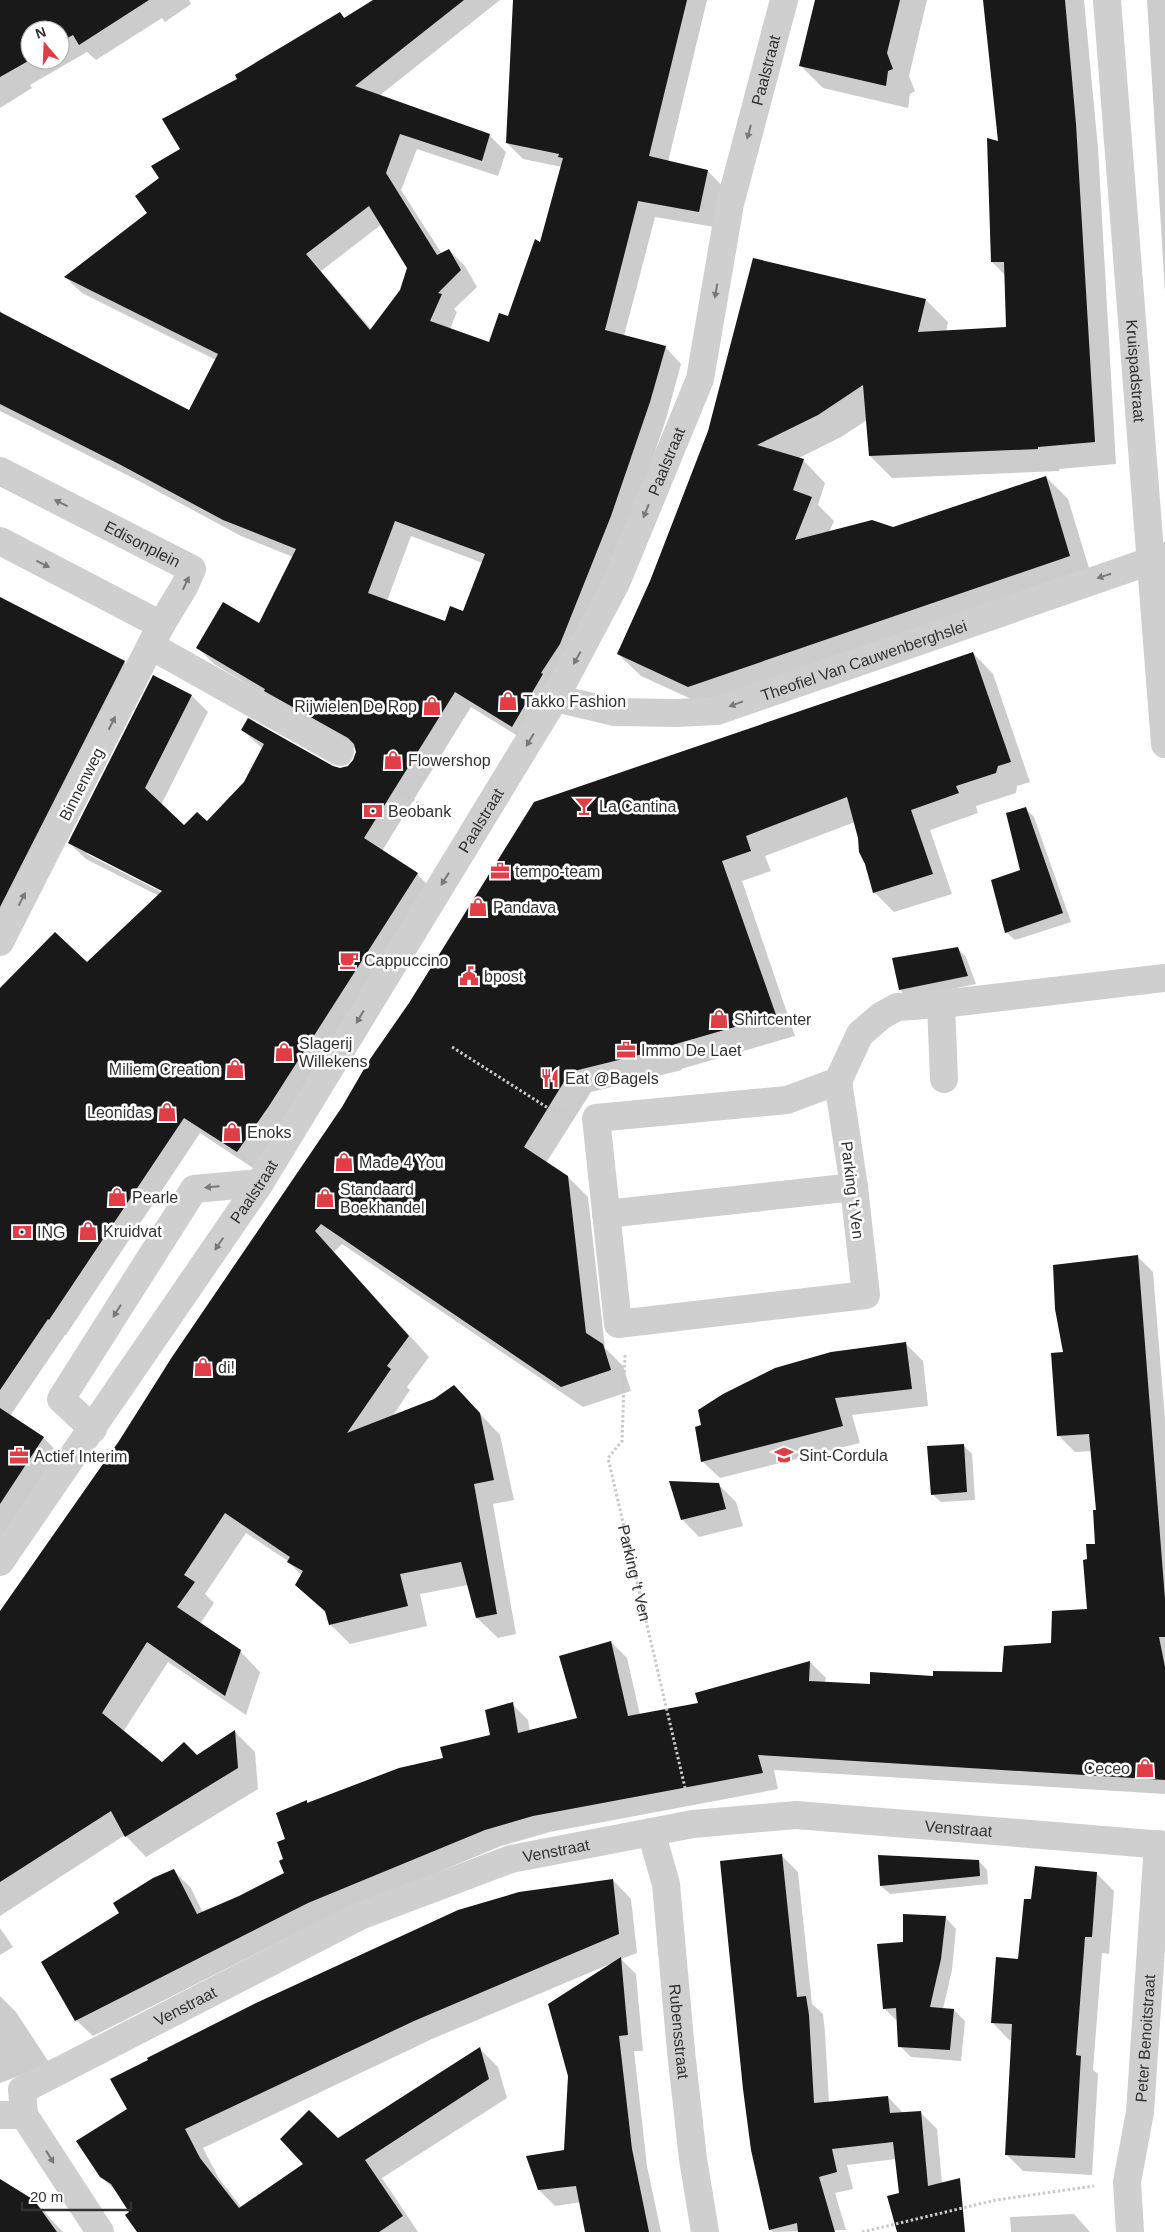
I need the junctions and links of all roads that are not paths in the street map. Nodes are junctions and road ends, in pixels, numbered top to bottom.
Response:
1 (784, 0) edge
2 (1106, 0) edge
3 (2, 477) edge
4 (0, 541) edge
5 (1158, 558) edge
6 (156, 635) junction
7 (555, 698) junction
8 (1165, 744) edge
9 (340, 752) dead end
10 (0, 942) edge
11 (1165, 978) edge
12 (941, 1004) junction
13 (944, 1078) dead end
14 (838, 1080) junction
15 (260, 1183) junction
16 (854, 1187) junction
17 (606, 1214) junction
18 (93, 1429) junction
19 (0, 1562) edge
20 (651, 1832) junction
21 (1162, 1845) edge
22 (12, 2115) edge
23 (100, 2232) edge
24 (705, 2232) edge
25 (1130, 2232) edge

1 -> 7 street, Paalstraat
2 - 5 street, Kruispadstraat
6 -> 3 street, Edisonplein
4 -> 6 street
5 -> 7 street, Theofiel Van Cauwenberghslei
5 - 8 street, Kruispadstraat
6 - 9 street
10 -> 6 street, Binnenweg
7 -> 15 street, Paalstraat
11 - 12 street
12 - 13 street
12 - 14 street
14 - 16 street, Parking 't Ven
14 - 17 street
15 -> 18 street, Paalstraat
15 -> 18 street
16 - 17 street
16 - 17 street, Parking 't Ven
18 - 19 street, Paalstraat
20 - 21 street, Venstraat
20 - 22 street, Venstraat
20 - 24 street, Rubensstraat
21 - 25 street, Peter Benoitstraat
22 -> 23 street

